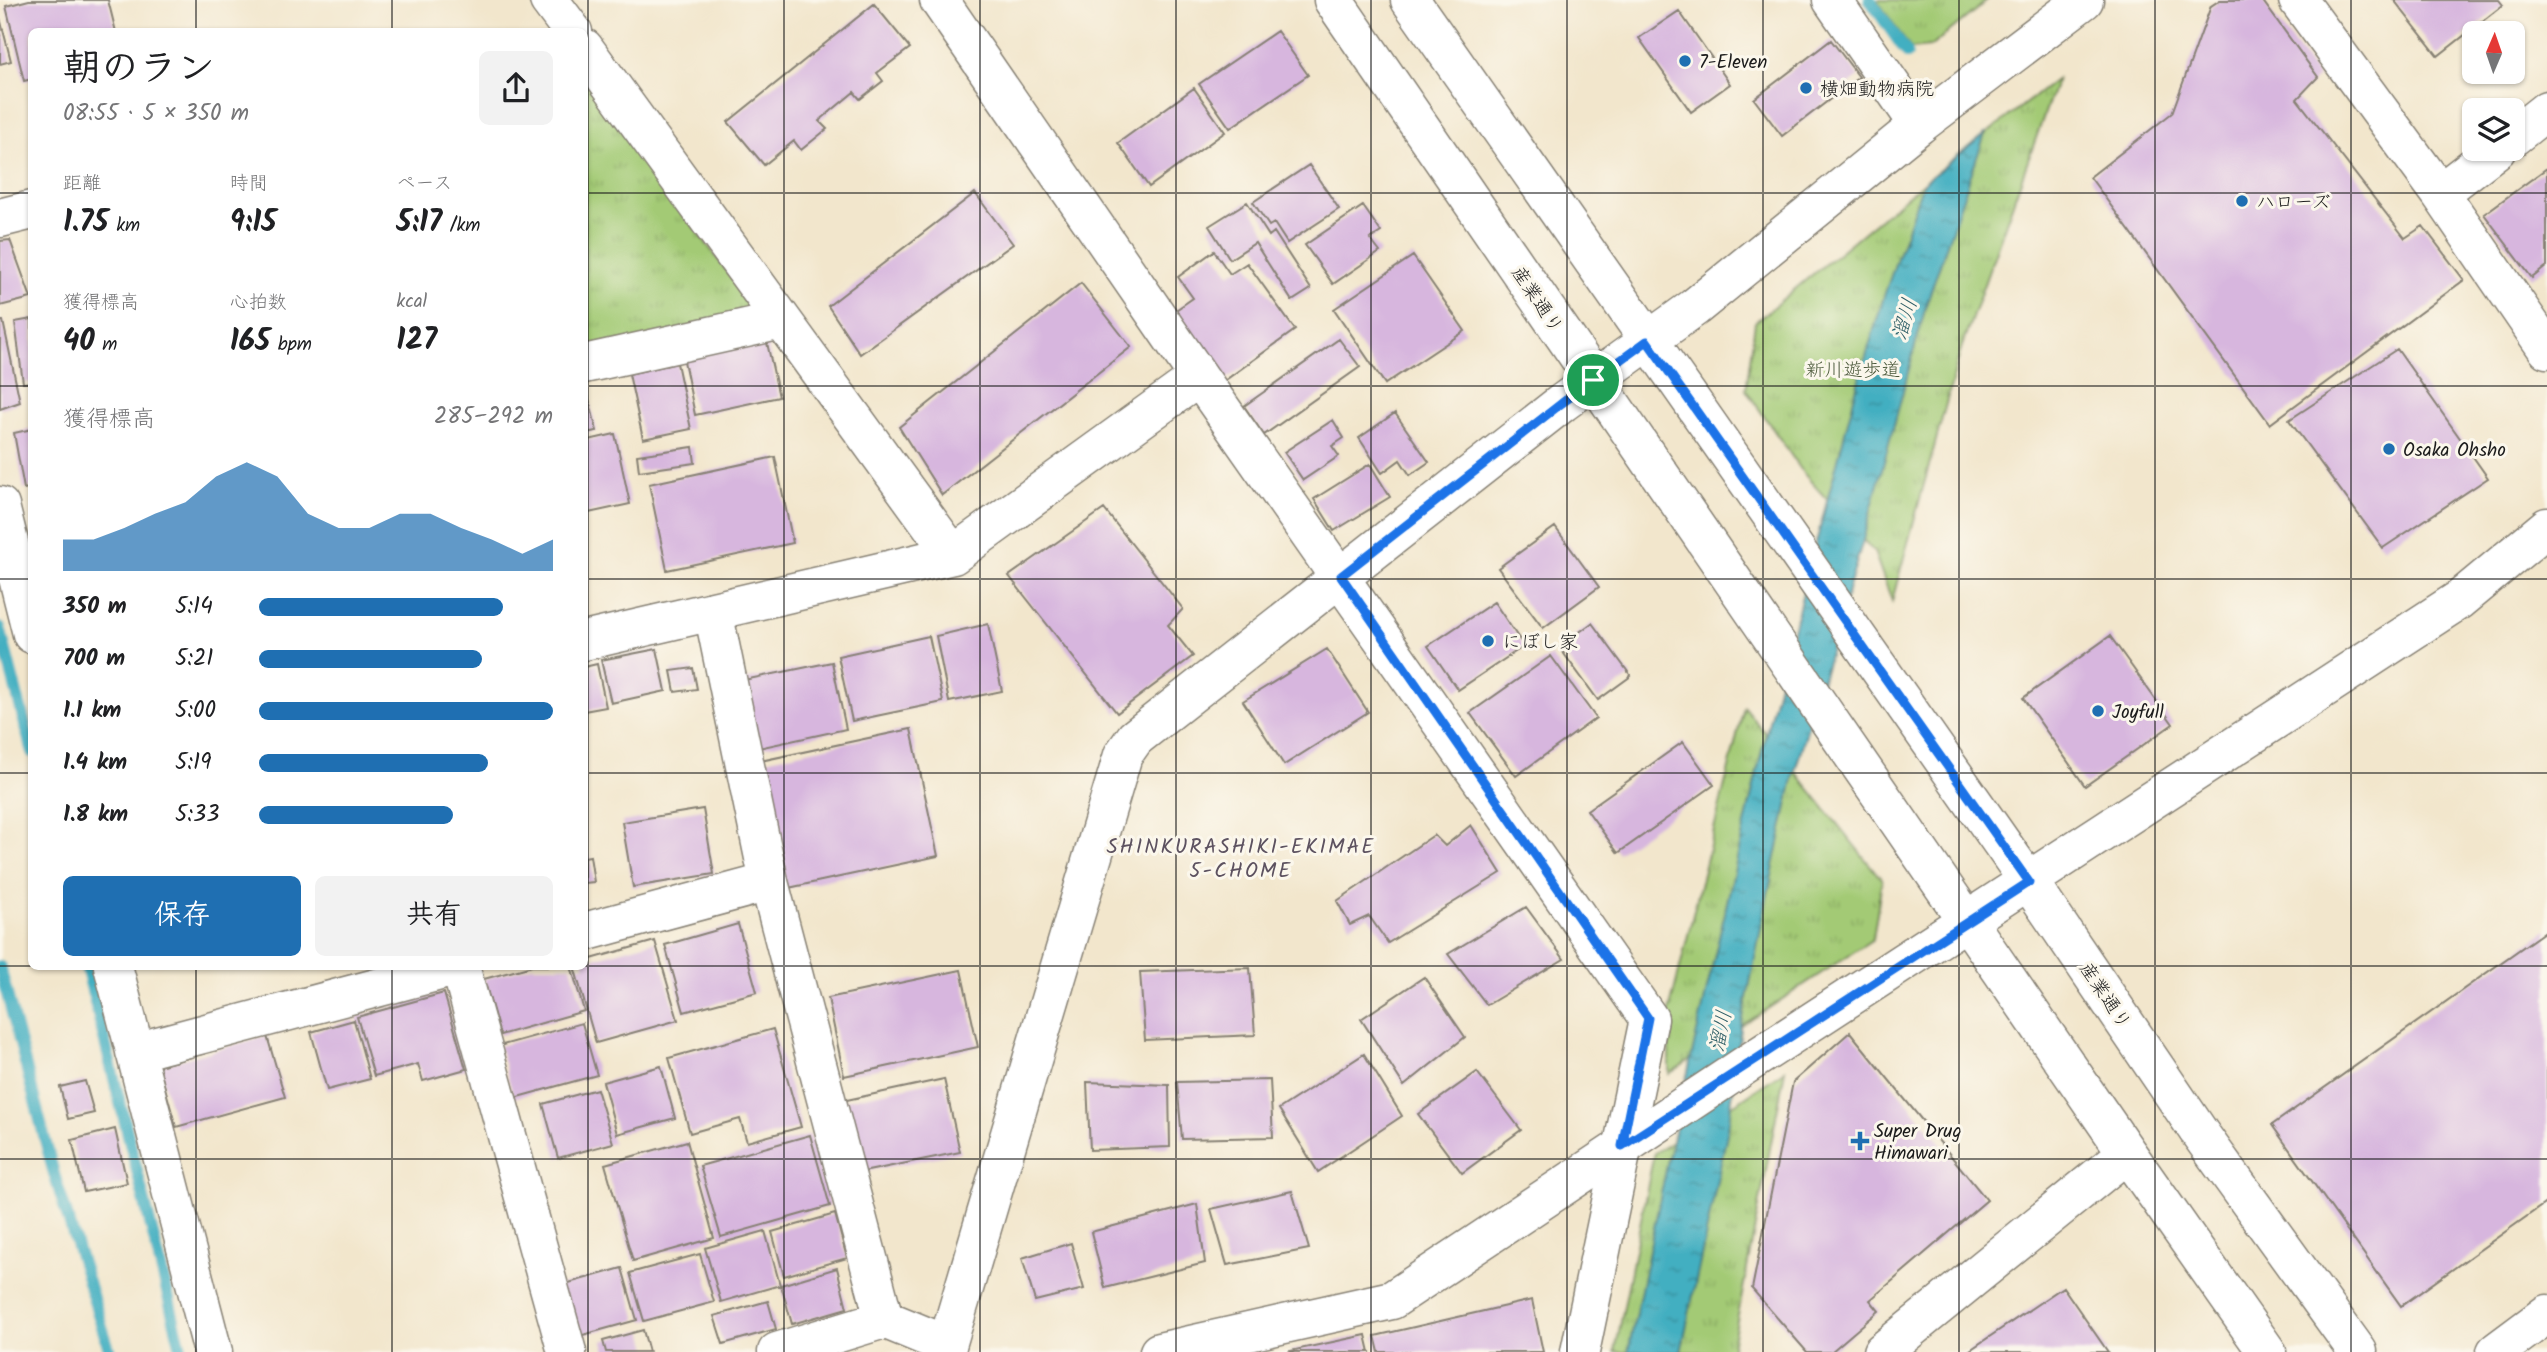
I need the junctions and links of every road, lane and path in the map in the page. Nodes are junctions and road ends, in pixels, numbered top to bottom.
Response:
1 (550, 0) edge
2 (939, 0) edge
3 (1333, 0) edge
4 (1410, 0) edge
5 (1832, 0) edge
6 (2084, 0) edge
7 (2298, 0) edge
8 (570, 28) edge
9 (590, 62) edge
10 (2547, 110) edge
11 (1919, 125) junction
12 (2525, 127) edge
13 (2481, 161) edge
14 (2440, 193) junction
15 (28, 211) edge
16 (0, 218) edge
17 (782, 320) junction
18 (1647, 341) junction
19 (2547, 349) edge
20 (588, 363) edge
21 (1199, 377) junction
22 (1593, 380) junction
23 (0, 506) edge
24 (2547, 527) edge
25 (953, 555) junction
26 (1341, 576) junction
27 (713, 611) junction
28 (28, 618) edge
29 (588, 640) edge
30 (769, 882) junction
31 (2029, 882) junction
32 (1967, 921) junction
33 (588, 931) edge
34 (114, 970) edge
35 (444, 970) edge
36 (460, 970) edge
37 (135, 1052) junction
38 (1622, 1146) junction
39 (2127, 1153) junction
40 (2547, 1314) edge
41 (884, 1319) junction
42 (952, 1350) edge
43 (213, 1352) edge
44 (567, 1352) edge
45 (777, 1352) edge
46 (1159, 1352) edge
47 (1580, 1352) edge
48 (1882, 1352) edge
49 (2267, 1352) edge
50 (2358, 1352) edge
51 (2496, 1352) edge

1 - 8 street
2 - 21 street
3 - 22 street, 産業通り
4 - 18 street
5 - 11 street
6 - 11 street
7 - 14 street
9 - 17 street
10 - 12 street
11 - 18 street
13 - 14 street
14 - 19 street
15 - 16 street
17 - 20 street
17 - 25 street
18 - 22 street
18 - 31 street, 産業通り
21 - 25 street
21 - 26 street
22 - 26 street
22 - 32 street, 産業通り
23 - 28 street
24 - 31 street
25 - 27 street
26 - 38 street
26 - 42 street
27 - 29 street
27 - 30 street
30 - 33 street
30 - 41 street
31 - 32 street
31 - 50 street, 産業通り
32 - 38 street
32 - 39 street
34 - 37 street
35 - 37 street
36 - 44 street
37 - 43 street
38 - 46 street
38 - 47 street
39 - 48 street
39 - 49 street
40 - 51 street
41 - 42 street
41 - 45 street

